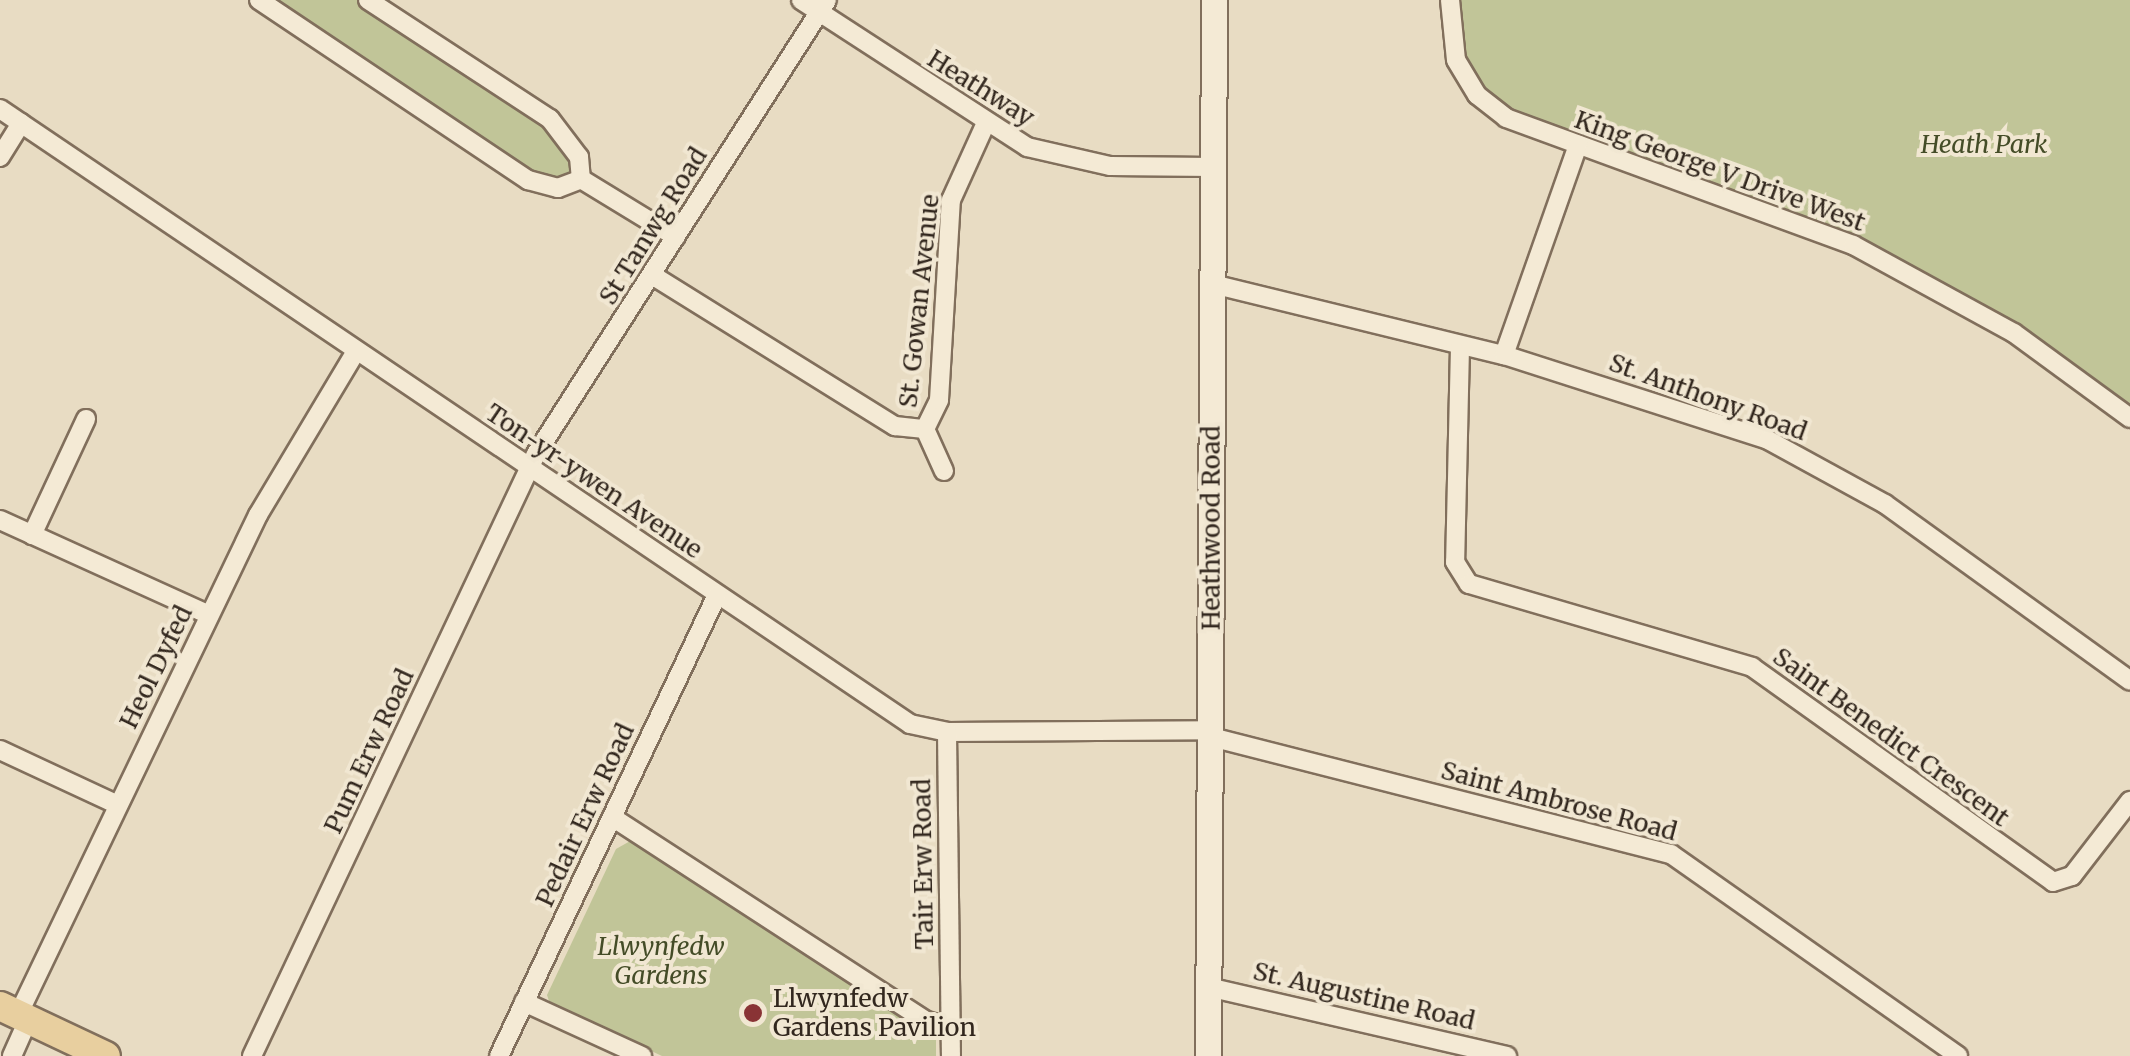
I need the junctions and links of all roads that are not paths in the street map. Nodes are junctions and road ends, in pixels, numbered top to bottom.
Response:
1 (259, 0) edge
2 (368, 0) edge
3 (802, 0) edge
4 (1214, 0) edge
5 (1450, 0) edge
6 (823, 6) edge
7 (0, 109) edge
8 (986, 122) junction
9 (20, 123) junction
10 (1578, 145) junction
11 (0, 157) edge
12 (1213, 168) junction
13 (580, 178) junction
14 (676, 237) junction
15 (652, 275) junction
16 (1212, 284) junction
17 (1460, 347) junction
18 (356, 351) junction
19 (1504, 355) junction
20 (2130, 418) edge
21 (86, 419) dead end
22 (925, 430) junction
23 (530, 467) junction
24 (944, 470) dead end
25 (0, 520) edge
26 (32, 535) junction
27 (717, 595) junction
28 (208, 615) junction
29 (2130, 682) edge
30 (947, 732) junction
31 (1211, 734) junction
32 (0, 750) edge
33 (2130, 801) edge
34 (118, 805) junction
35 (612, 817) junction
36 (1208, 986) junction
37 (524, 1002) junction
38 (16, 1013) edge
39 (950, 1028) junction
40 (1424, 1034) junction
41 (12, 1056) edge
42 (106, 1056) edge
43 (252, 1056) edge
44 (498, 1056) edge
45 (642, 1056) edge
46 (950, 1056) edge
47 (1208, 1056) edge
48 (1425, 1056) edge
49 (1507, 1056) edge
50 (1958, 1056) edge

1 - 13 street
2 - 13 street
3 - 6 street, Heathway
4 - 12 street, Heathwood Road
5 - 10 street, King George V Drive West
6 - 8 street, Heathway
6 - 14 street, St Tanwg Road
7 - 9 street, Ton-yr-ywen Avenue
8 - 12 street, Heathway
8 - 22 street, St. Gowan Avenue
9 - 11 street
9 - 18 street, Ton-yr-ywen Avenue
10 - 19 street
10 - 20 street, King George V Drive West
12 - 16 street, Heathwood Road
13 - 14 street
14 - 15 street, St Tanwg Road
15 - 22 street, St. Gowan Avenue
15 - 23 street, St Tanwg Road
16 - 17 street, St. Anthony Road
16 - 31 street, Heathwood Road
17 - 19 street, St. Anthony Road
17 - 33 street, Saint Benedict Crescent
18 - 23 street, Ton-yr-ywen Avenue
18 - 28 street, Heol Dyfed
19 - 29 street, St. Anthony Road
21 - 26 street
22 - 24 street, St. Gowan Avenue
23 - 27 street, Ton-yr-ywen Avenue
23 - 43 street, Pum Erw Road
25 - 26 street
26 - 28 street
27 - 30 street, Ton-yr-ywen Avenue
27 - 35 street, Pedair Erw Road
28 - 34 street, Heol Dyfed
30 - 31 street, Ton-yr-ywen Avenue
30 - 39 street, Tair Erw Road
31 - 36 street, Heathwood Road
31 - 50 street, Saint Ambrose Road
32 - 34 street
34 - 38 street, Heol Dyfed
35 - 37 street, Pedair Erw Road
35 - 39 street
36 - 40 street, St. Augustine Road
36 - 47 street, Heathwood Road
37 - 44 street, Pedair Erw Road
37 - 45 street
38 - 41 street, Heol Dyfed
38 - 42 main road
39 - 46 street, Tair Erw Road
40 - 48 street
40 - 49 street, St. Augustine Road

